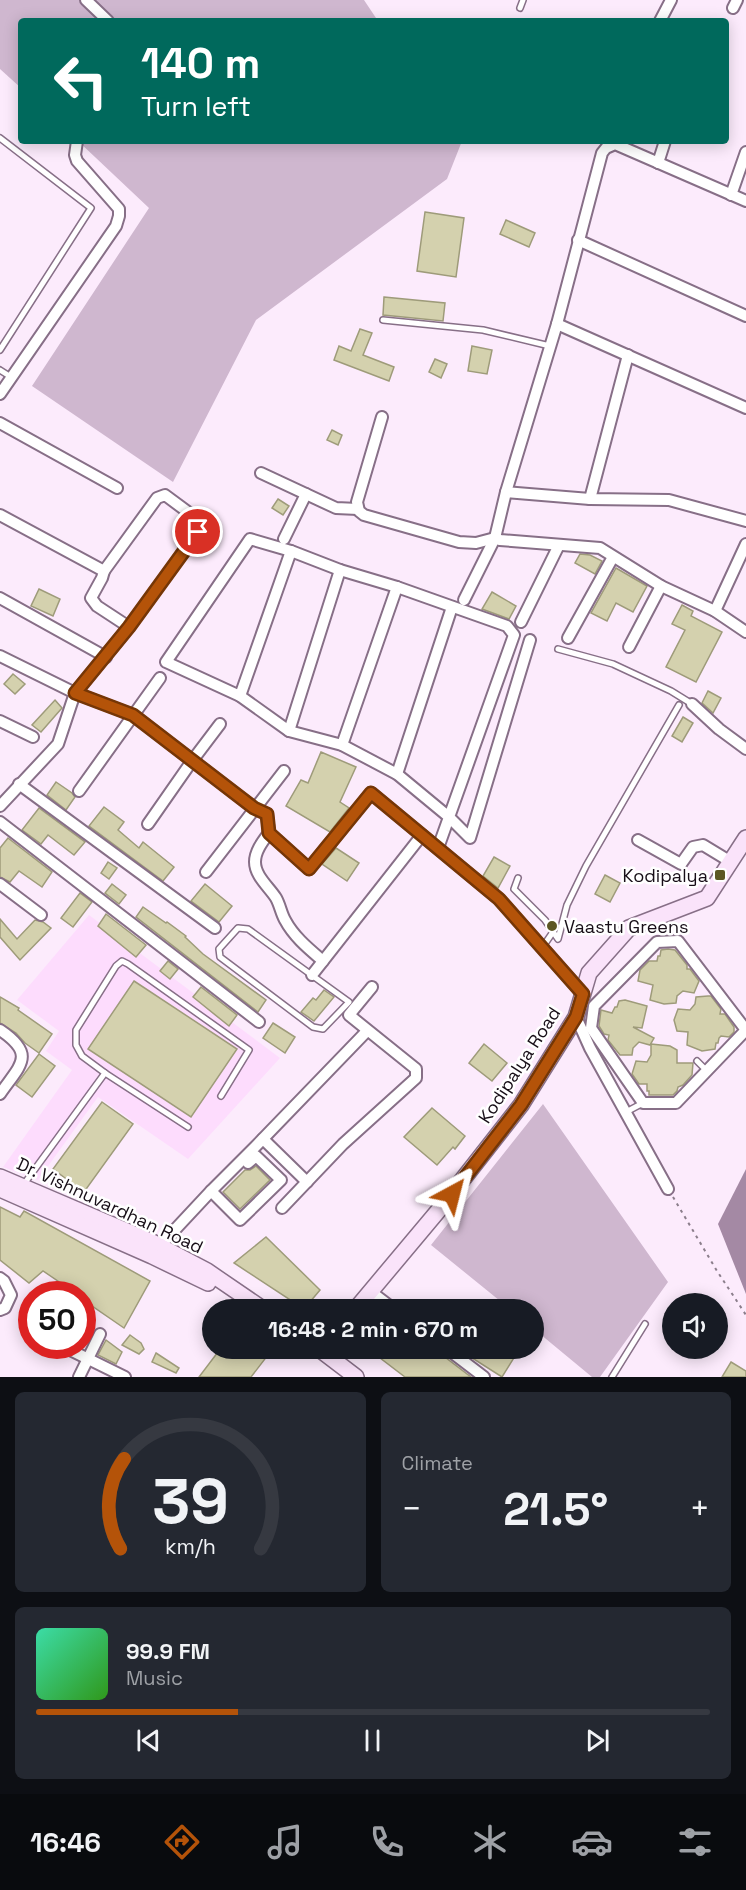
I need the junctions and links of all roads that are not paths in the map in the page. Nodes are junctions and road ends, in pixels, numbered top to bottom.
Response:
1 (87, 0) edge
2 (523, 0) edge
3 (671, 0) edge
4 (520, 8) dead end
5 (105, 18) edge
6 (662, 18) edge
7 (0, 138) edge
8 (77, 144) edge
9 (665, 144) edge
10 (606, 145) edge
11 (746, 152) edge
12 (658, 163) junction
13 (731, 195) junction
14 (746, 201) edge
15 (578, 240) junction
16 (746, 316) edge
17 (383, 320) dead end
18 (557, 324) junction
19 (550, 346) junction
20 (0, 350) edge
21 (628, 355) junction
22 (0, 370) edge
23 (11, 377) junction
24 (0, 394) edge
25 (746, 408) edge
26 (382, 417) dead end
27 (0, 423) edge
28 (261, 473) dead end
29 (117, 488) dead end
30 (506, 492) junction
31 (306, 494) junction
32 (590, 499) junction
33 (358, 509) junction
34 (0, 515) edge
35 (746, 521) edge
36 (495, 538) junction
37 (284, 539) dead end
38 (746, 544) edge
39 (559, 545) junction
40 (291, 551) junction
41 (613, 557) junction
42 (340, 570) junction
43 (104, 571) junction
44 (661, 586) junction
45 (397, 587) junction
46 (0, 598) edge
47 (464, 600) dead end
48 (452, 607) junction
49 (715, 611) junction
50 (521, 622) dead end
51 (129, 627) junction
52 (746, 632) edge
53 (568, 638) dead end
54 (530, 640) dead end
55 (629, 647) dead end
56 (558, 649) dead end
57 (0, 656) edge
58 (106, 657) junction
59 (160, 678) dead end
60 (75, 693) junction
61 (240, 696) junction
62 (692, 704) joint
63 (679, 705) dead end
64 (133, 715) junction
65 (0, 721) edge
66 (220, 724) dead end
67 (289, 730) junction
68 (33, 737) dead end
69 (342, 745) junction
70 (746, 748) edge
71 (192, 761) junction
72 (284, 771) dead end
73 (397, 774) junction
74 (19, 784) junction
75 (79, 791) dead end
76 (0, 806) edge
77 (254, 808) junction
78 (449, 817) junction
79 (0, 822) edge
80 (148, 824) dead end
81 (269, 833) junction
82 (422, 835) junction
83 (746, 838) edge
84 (638, 840) dead end
85 (438, 848) junction
86 (731, 862) junction
87 (206, 872) dead end
88 (518, 878) dead end
89 (0, 884) edge
90 (41, 915) dead end
91 (215, 928) dead end
92 (553, 932) junction
93 (542, 948) junction
94 (323, 961) junction
95 (312, 975) junction
96 (372, 987) dead end
97 (583, 994) junction
98 (576, 1017) junction
99 (259, 1022) dead end
100 (0, 1030) edge
101 (367, 1031) junction
102 (697, 1060) dead end
103 (707, 1071) junction
104 (105, 1073) junction
105 (0, 1094) edge
106 (221, 1096) dead end
107 (643, 1103) junction
108 (626, 1113) junction
109 (188, 1127) dead end
110 (263, 1139) junction
111 (0, 1177) edge
112 (308, 1182) junction
113 (23, 1185) junction
114 (0, 1189) edge
115 (668, 1189) road end
116 (213, 1193) junction
117 (282, 1208) dead end
118 (155, 1251) junction
119 (0, 1278) edge
120 (370, 1291) junction
121 (236, 1299) edge
122 (248, 1299) edge
123 (364, 1299) edge
124 (381, 1299) edge
125 (0, 1310) edge
126 (645, 1324) dead end
127 (100, 1334) dead end
128 (96, 1342) edge
129 (88, 1359) edge
130 (90, 1359) edge
131 (325, 1359) edge
132 (329, 1359) edge
133 (460, 1359) edge
134 (79, 1377) edge
135 (125, 1377) edge
136 (344, 1377) edge
137 (356, 1377) edge
138 (484, 1377) edge
139 (612, 1377) edge

1 - 5 street
2 - 4 lane
3 - 6 street
7 - 20 lane
8 - 23 street
9 - 12 street
10 - 12 street
10 - 15 street
11 - 13 street
12 - 13 street
13 - 14 street
15 - 16 street
15 - 18 street
17 - 19 lane
18 - 19 street
18 - 21 street
19 - 30 street
21 - 25 street
21 - 32 street
22 - 23 lane
23 - 24 street
26 - 33 street
27 - 29 street
28 - 31 street
30 - 32 street
30 - 36 street
31 - 33 street
31 - 37 street
32 - 35 street
33 - 36 street
34 - 43 street
36 - 39 street
36 - 47 street
38 - 49 street
39 - 41 street
39 - 50 street
40 - 42 street
40 - 61 street
40 - 61 street
41 - 44 street
41 - 53 street
42 - 45 street
42 - 67 street
43 - 51 street
43 - 51 street
44 - 49 street
44 - 55 street
45 - 48 street
45 - 69 street
46 - 58 street
48 - 73 street
48 - 78 street
49 - 52 street
51 - 58 street
54 - 78 street
56 - 62 lane
57 - 60 street
58 - 60 street
59 - 64 street
60 - 64 street
60 - 74 street
61 - 67 street
62 - 70 street
63 - 92 lane
64 - 71 street
64 - 75 street
65 - 68 street
66 - 71 street
67 - 69 street
69 - 73 street
71 - 77 street
71 - 80 street
72 - 77 street
73 - 78 street
74 - 76 street
74 - 91 street
77 - 81 street
77 - 87 street
78 - 85 street
79 - 99 street
81 - 82 street
81 - 94 street
82 - 85 street
82 - 94 street
83 - 86 main road, Kodipalya Road
84 - 86 street
85 - 93 street
86 - 97 main road, Kodipalya Road
88 - 92 lane
89 - 90 street
92 - 93 lane
93 - 97 street
94 - 95 street
95 - 95 lane
96 - 101 street
97 - 98 main road, Kodipalya Road
98 - 108 street
98 - 120 main road, Kodipalya Road
100 - 105 street
101 - 110 street
101 - 112 street
102 - 103 lane
103 - 107 street
103 - 107 street
104 - 106 lane
104 - 109 lane
104 - 113 lane
107 - 108 lane
108 - 115 street
110 - 112 street
110 - 116 street
111 - 113 main road, Dr. Vishnuvardhan Road
112 - 117 street
113 - 118 main road, Dr. Vishnuvardhan Road
114 - 118 main road, Dr. Vishnuvardhan Road
116 - 116 street
116 - 118 street
118 - 121 main road, Dr. Vishnuvardhan Road
118 - 122 main road, Dr. Vishnuvardhan Road
119 - 125 street
120 - 123 main road, Kodipalya Road
120 - 124 street
126 - 139 lane
127 - 128 street
129 - 134 street
130 - 135 street
131 - 136 main road
132 - 137 main road
133 - 138 street

